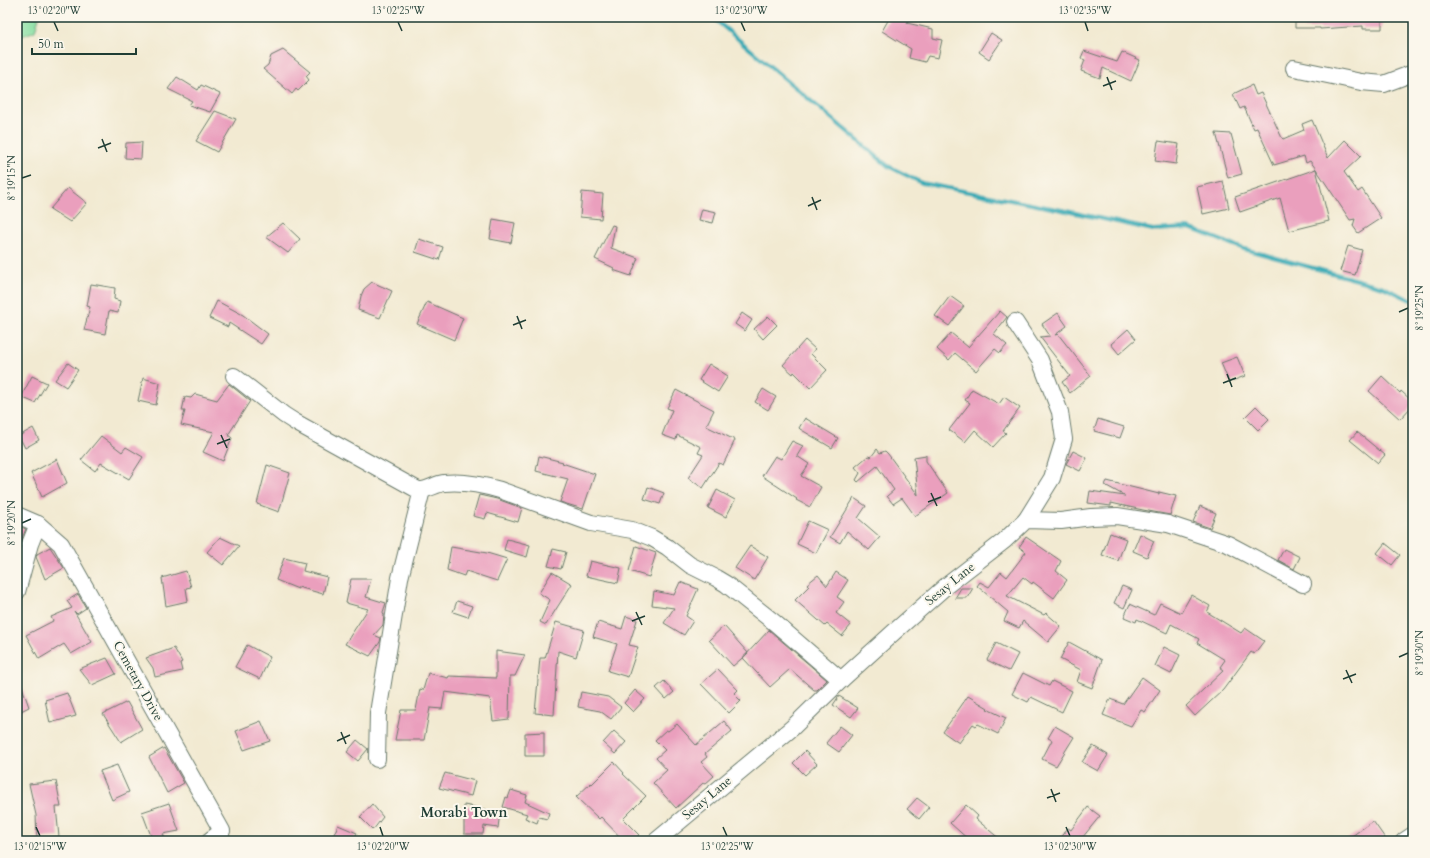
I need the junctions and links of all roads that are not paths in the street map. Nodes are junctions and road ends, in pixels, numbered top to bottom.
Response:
1 (1294, 68) dead end
2 (1413, 73) edge
3 (1015, 322) dead end
4 (234, 376) dead end
5 (422, 490) junction
6 (17, 515) edge
7 (1026, 520) junction
8 (38, 524) junction
9 (1303, 584) dead end
10 (17, 592) edge
11 (841, 680) junction
12 (377, 759) dead end
13 (1413, 835) edge
14 (209, 841) edge
15 (656, 841) edge
16 (1404, 841) edge

1 - 2 street
3 - 7 street, Sesay Lane
4 - 5 street
5 - 11 street
5 - 12 street
6 - 8 street
7 - 9 street
7 - 11 street, Sesay Lane
8 - 10 street
8 - 14 street, Cemetary Drive
11 - 15 street, Sesay Lane
13 - 16 street

